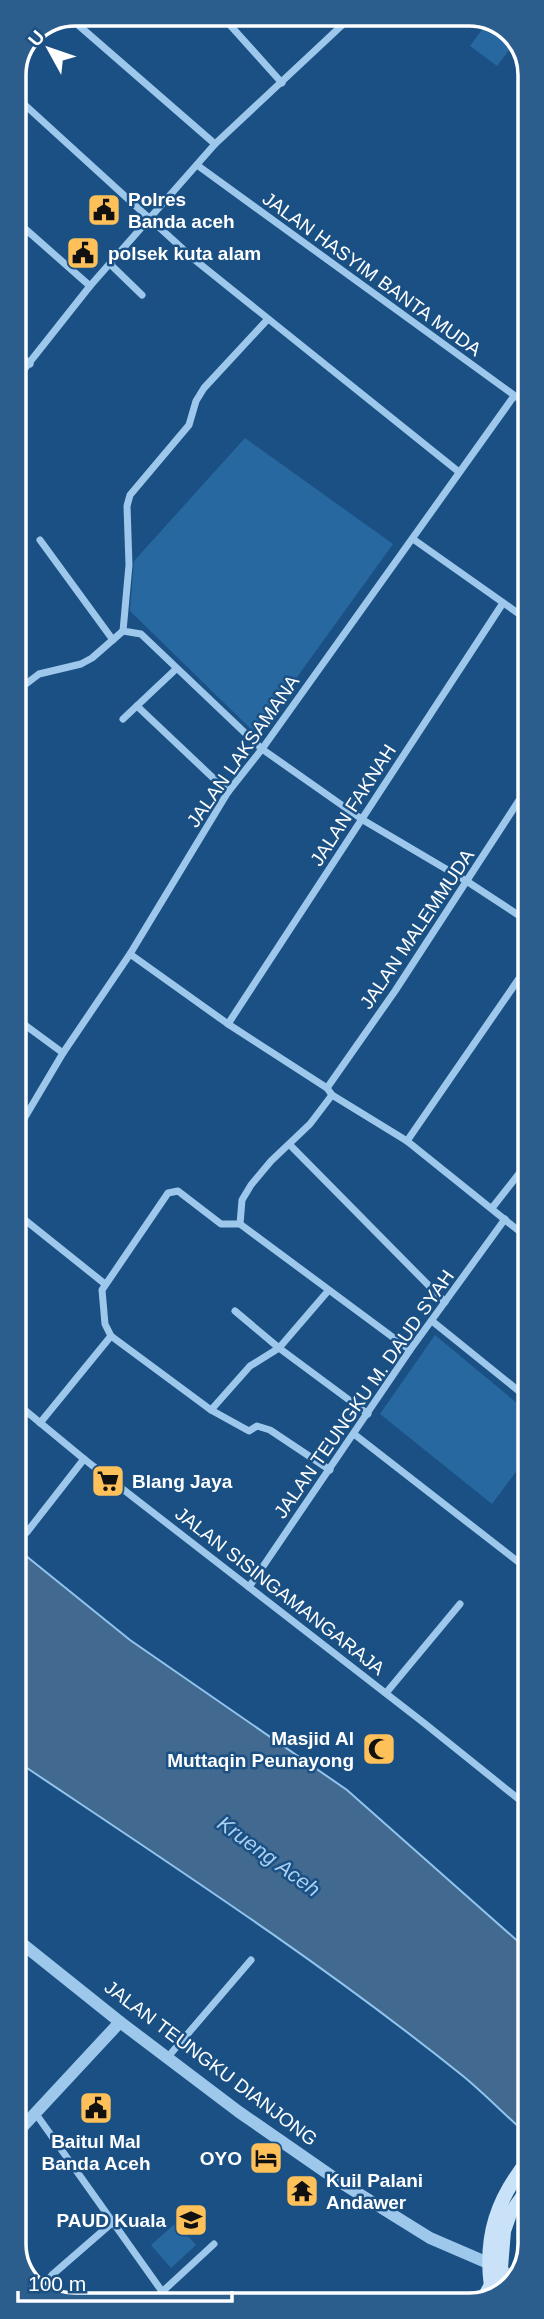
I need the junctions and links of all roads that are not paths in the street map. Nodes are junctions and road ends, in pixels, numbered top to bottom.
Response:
1 (79, 26) edge
2 (231, 26) edge
3 (341, 26) edge
4 (282, 83) junction
5 (26, 106) edge
6 (215, 144) junction
7 (197, 165) junction
8 (148, 217) junction
9 (26, 230) edge
10 (110, 264) junction
11 (90, 286) junction
12 (142, 295) dead end
13 (267, 320) junction
14 (26, 360) edge
15 (30, 364) junction
16 (26, 368) edge
17 (514, 396) junction
18 (518, 399) edge
19 (459, 472) junction
20 (413, 539) junction
21 (40, 540) dead end
22 (503, 603) junction
23 (518, 613) edge
24 (123, 631) junction
25 (113, 640) junction
26 (176, 669) junction
27 (26, 684) edge
28 (136, 706) junction
29 (123, 719) dead end
30 (262, 749) junction
31 (228, 792) junction
32 (518, 802) edge
33 (363, 820) junction
34 (468, 882) junction
35 (518, 915) edge
36 (130, 954) junction
37 (518, 980) edge
38 (228, 1024) junction
39 (26, 1025) edge
40 (63, 1053) junction
41 (330, 1091) junction
42 (26, 1115) edge
43 (407, 1141) junction
44 (290, 1145) junction
45 (518, 1175) edge
46 (492, 1208) junction
47 (505, 1220) junction
48 (26, 1221) edge
49 (240, 1224) junction
50 (518, 1230) edge
51 (105, 1284) junction
52 (328, 1291) junction
53 (446, 1303) junction
54 (235, 1311) dead end
55 (432, 1321) junction
56 (111, 1336) junction
57 (279, 1348) junction
58 (410, 1350) junction
59 (518, 1390) edge
60 (211, 1409) junction
61 (26, 1411) edge
62 (368, 1414) junction
63 (40, 1423) junction
64 (354, 1434) junction
65 (84, 1459) junction
66 (331, 1471) junction
67 (27, 1532) dead end
68 (518, 1562) edge
69 (249, 1587) junction
70 (460, 1604) dead end
71 (386, 1693) junction
72 (518, 1795) edge
73 (26, 1947) edge
74 (251, 1960) dead end
75 (120, 2022) junction
76 (167, 2058) junction
77 (36, 2114) junction
78 (26, 2124) edge
79 (518, 2176) edge
80 (518, 2203) edge
81 (113, 2222) junction
82 (214, 2244) dead end
83 (494, 2266) junction
84 (509, 2272) edge
85 (45, 2282) edge
86 (491, 2287) edge
87 (162, 2292) joint

1 - 6 street
2 - 4 street
3 - 4 street
4 - 6 street
5 - 8 street
6 - 7 street
7 - 8 street
7 - 17 street, JALAN HASYIM BANTA MUDA
8 - 10 street
8 - 13 street
9 - 11 street
10 - 11 street
10 - 12 street
11 - 15 street
13 - 19 street
13 - 24 street
14 - 15 street
15 - 16 street
17 - 18 street, JALAN HASYIM BANTA MUDA
17 - 19 street, JALAN LAKSAMANA
19 - 20 street, JALAN LAKSAMANA
20 - 22 street
20 - 30 street, JALAN LAKSAMANA
21 - 25 street
22 - 23 street
22 - 33 street, JALAN FAKNAH
24 - 25 street
24 - 26 street
25 - 27 street
26 - 28 street
26 - 30 street
28 - 29 street
28 - 31 street
30 - 31 street, JALAN LAKSAMANA
30 - 33 street
31 - 36 street, JALAN LAKSAMANA
32 - 34 street, JALAN MALEMMUDA
33 - 34 street
33 - 38 street, JALAN FAKNAH
34 - 35 street
34 - 41 street, JALAN MALEMMUDA
36 - 38 street
36 - 40 street, JALAN LAKSAMANA
37 - 43 street
38 - 41 street
39 - 40 street
40 - 42 street, JALAN LAKSAMANA
41 - 43 street
41 - 44 street, JALAN MALEMMUDA
43 - 46 street
44 - 49 street, JALAN MALEMMUDA
44 - 53 street
45 - 46 street
46 - 47 street
47 - 50 street
47 - 53 street, JALAN TEUNGKU M. DAUD SYAH
48 - 51 street
49 - 51 street
49 - 52 street
51 - 56 street
52 - 57 street
52 - 58 street
53 - 55 street, JALAN TEUNGKU M. DAUD SYAH
54 - 57 street
55 - 58 street, JALAN TEUNGKU M. DAUD SYAH
55 - 59 street
56 - 60 street
56 - 63 street
57 - 60 street
57 - 62 street
58 - 62 street, JALAN TEUNGKU M. DAUD SYAH
60 - 66 street
61 - 63 street, JALAN SISINGAMANGARAJA
62 - 64 street, JALAN TEUNGKU M. DAUD SYAH
63 - 65 street, JALAN SISINGAMANGARAJA
64 - 66 street, JALAN TEUNGKU M. DAUD SYAH
64 - 68 street
65 - 67 street
65 - 69 street, JALAN SISINGAMANGARAJA
66 - 69 street, JALAN TEUNGKU M. DAUD SYAH
69 - 71 street, JALAN SISINGAMANGARAJA
70 - 71 street
71 - 72 street, JALAN SISINGAMANGARAJA
73 - 75 street, JALAN TEUNGKU DIANJONG
74 - 76 street
75 - 76 street, JALAN TEUNGKU DIANJONG
75 - 77 street
76 - 83 street, JALAN TEUNGKU DIANJONG
77 - 78 street
77 - 81 street
79 - 83 main road
80 - 83 main road
81 - 85 street
81 - 87 street
82 - 87 street
83 - 84 street
83 - 86 main road

